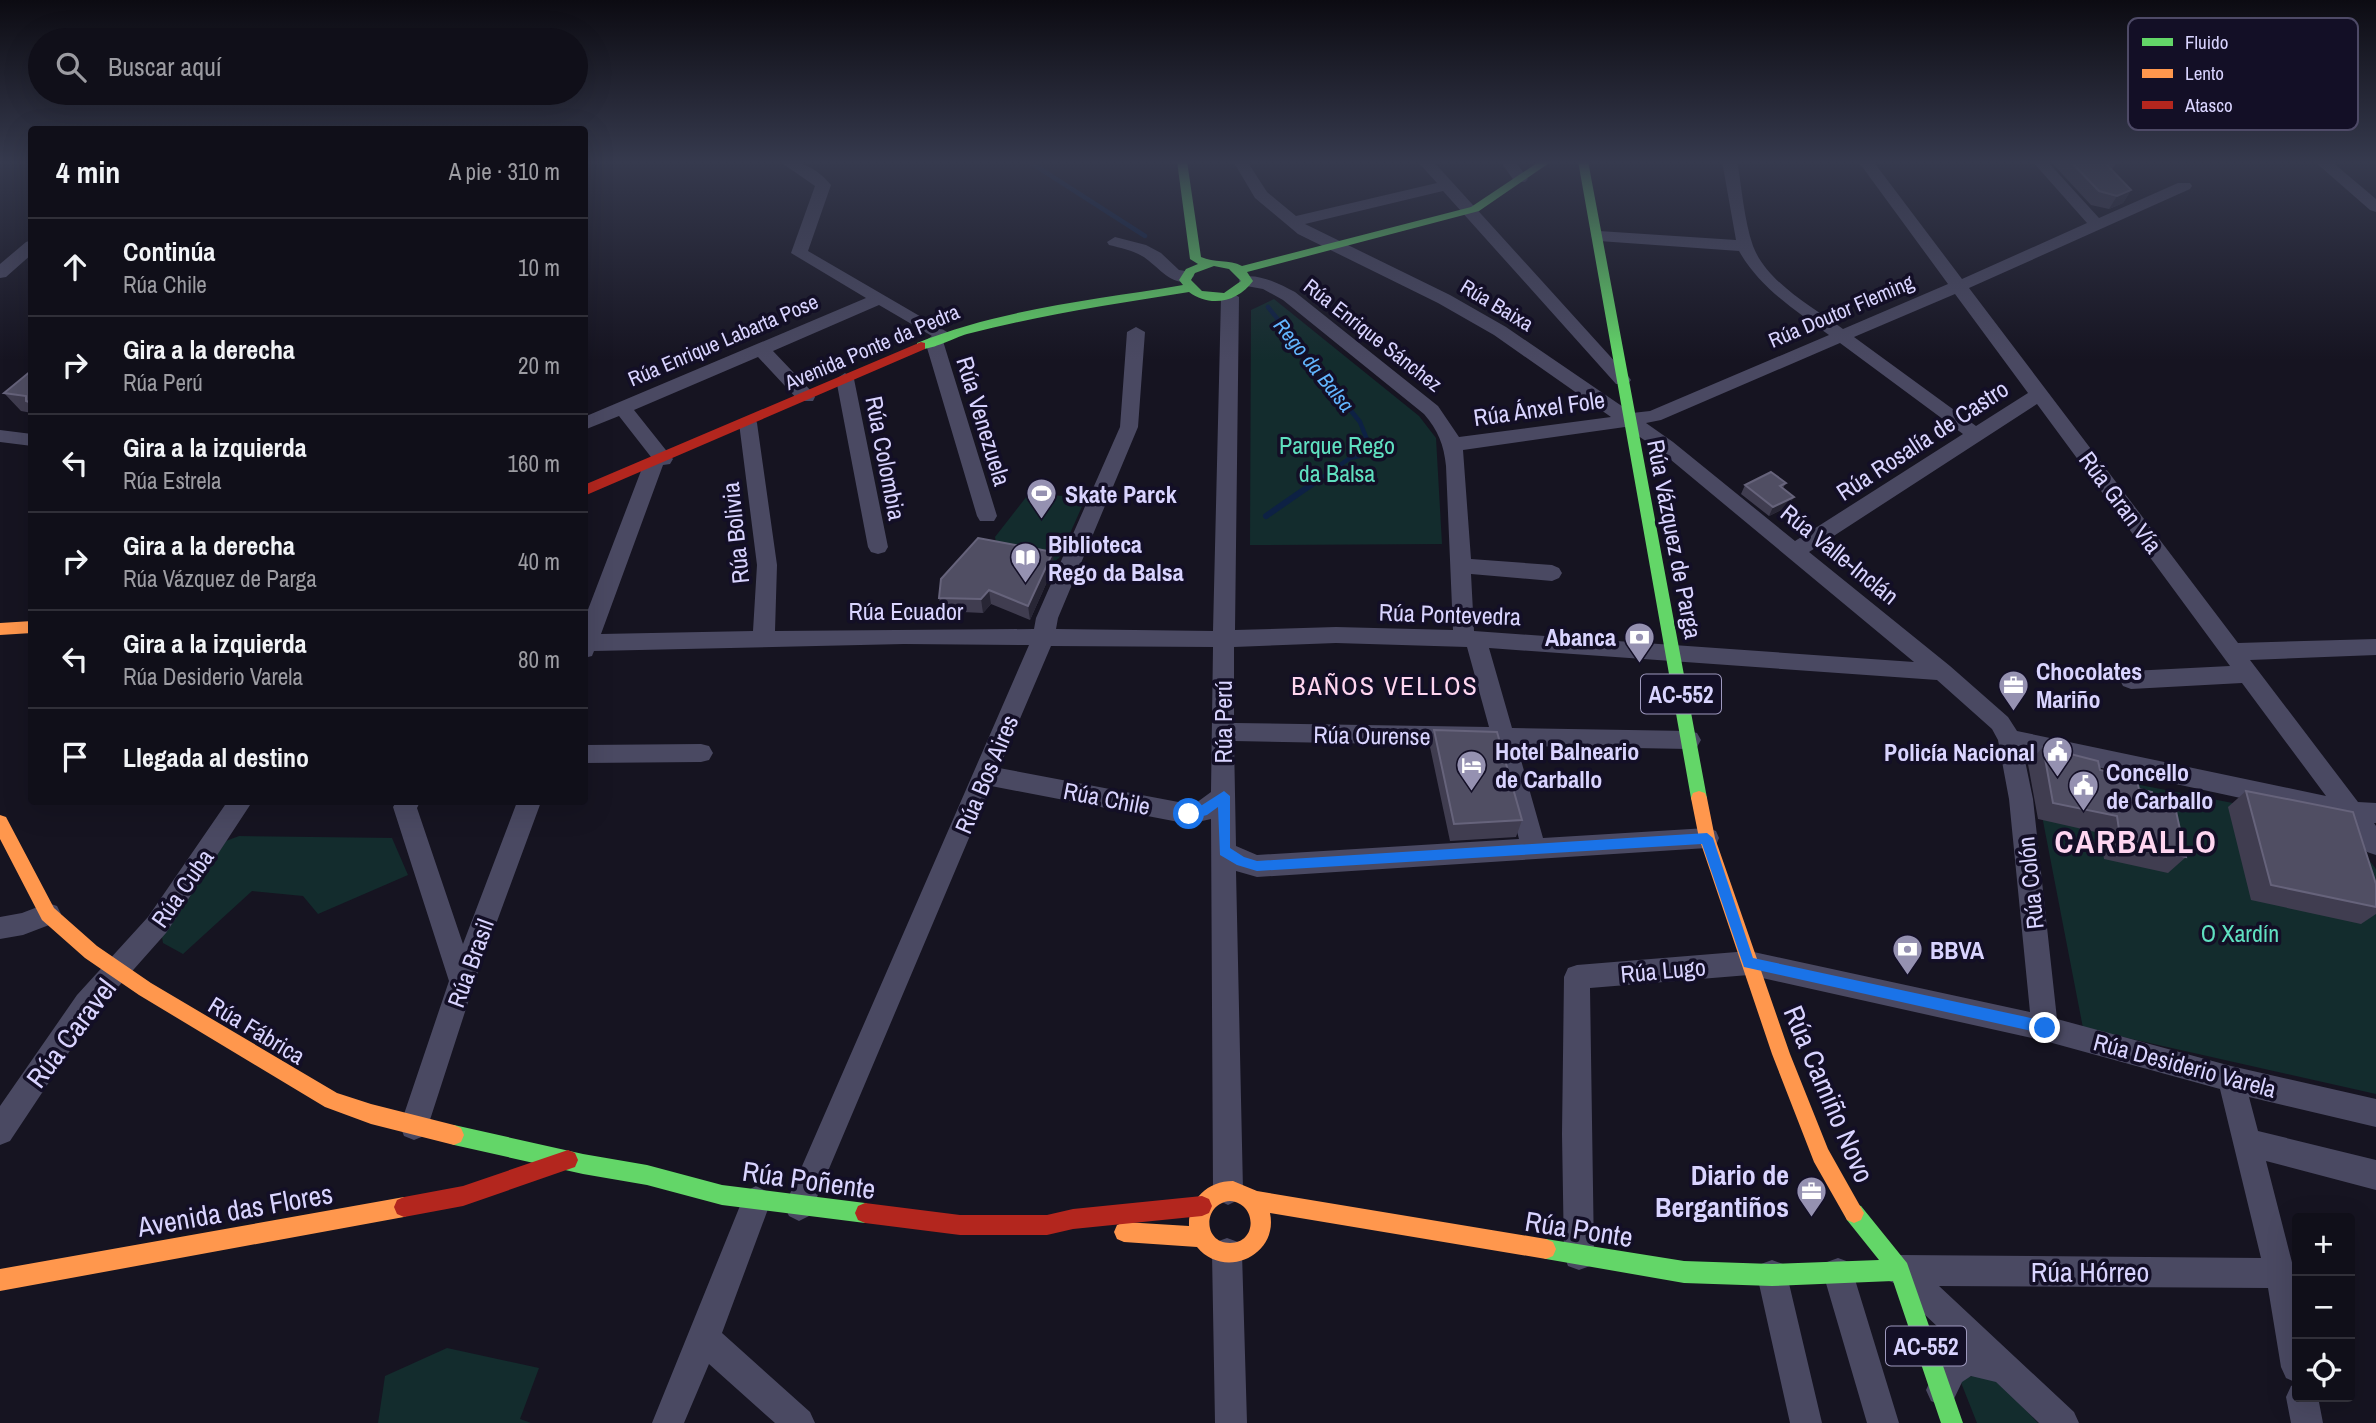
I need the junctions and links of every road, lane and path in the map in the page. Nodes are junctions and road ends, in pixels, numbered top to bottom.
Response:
1 (808, 227) edge
2 (1191, 227) edge
3 (1300, 227) edge
4 (1402, 227) edge
5 (1484, 227) edge
6 (1597, 227) edge
7 (1742, 227) edge
8 (1915, 227) edge
9 (2085, 227) edge
10 (1599, 236) junction
11 (1115, 242) dead end
12 (1330, 245) junction
13 (1745, 246) junction
14 (28, 248) edge
15 (1205, 263) junction
16 (0, 273) edge
17 (1245, 275) junction
18 (1188, 282) junction
19 (1959, 286) junction
20 (1230, 297) junction
21 (879, 299) junction
22 (1136, 332) dead end
23 (1842, 336) junction
24 (939, 339) junction
25 (761, 349) junction
26 (845, 379) junction
27 (1622, 380) junction
28 (2039, 394) junction
29 (806, 397) junction
30 (622, 408) junction
31 (1629, 421) junction
32 (588, 422) edge
33 (748, 423) junction
34 (1975, 434) junction
35 (0, 436) edge
36 (28, 440) edge
37 (1454, 444) junction
38 (659, 461) junction
39 (588, 489) edge
40 (987, 516) dead end
41 (878, 547) dead end
42 (1796, 551) junction
43 (1460, 566) junction
44 (1552, 573) dead end
45 (28, 627) edge
46 (0, 629) edge
47 (588, 638) edge
48 (1043, 638) junction
49 (764, 639) junction
50 (1224, 639) junction
51 (1470, 639) junction
52 (588, 645) edge
53 (2376, 648) edge
54 (2233, 652) junction
55 (1674, 653) junction
56 (1942, 672) junction
57 (2250, 674) junction
58 (2131, 680) dead end
59 (1222, 732) junction
60 (1503, 737) junction
61 (2009, 739) junction
62 (1689, 740) junction
63 (701, 753) dead end
64 (588, 754) edge
65 (986, 775) junction
66 (1224, 796) junction
67 (238, 805) edge
68 (406, 805) edge
69 (528, 805) edge
70 (2364, 813) edge
71 (0, 822) edge
72 (1707, 838) junction
73 (2376, 845) edge
74 (1534, 850) junction
75 (1224, 851) junction
76 (47, 914) junction
77 (0, 928) edge
78 (1749, 963) junction
79 (118, 971) junction
80 (462, 981) junction
81 (2045, 1028) junction
82 (2231, 1079) junction
83 (2376, 1113) edge
84 (414, 1126) junction
85 (0, 1131) edge
86 (2247, 1142) junction
87 (496, 1143) junction
88 (568, 1160) junction
89 (2376, 1175) edge
90 (480, 1191) junction
91 (1240, 1195) junction
92 (756, 1201) junction
93 (799, 1206) junction
94 (1202, 1206) junction
95 (1046, 1224) junction
96 (1215, 1245) junction
97 (1580, 1255) junction
98 (1900, 1270) junction
99 (1838, 1273) junction
100 (2280, 1273) junction
101 (1772, 1275) junction
102 (0, 1280) edge
103 (704, 1338) junction
104 (2292, 1339) edge
105 (2003, 1367) junction
106 (1942, 1390) junction
107 (2303, 1402) edge
108 (668, 1423) edge
109 (799, 1423) edge
110 (1231, 1423) edge
111 (1805, 1423) edge
112 (1883, 1423) edge
113 (1952, 1423) edge
114 (2063, 1423) edge
115 (2307, 1423) edge

1 - 21 street
2 - 15 main road
3 - 12 street, Rúa Baixa
4 - 12 main road
5 - 27 street
6 - 10 main road, Rúa Vázquez de Parga / AC-552
7 - 13 street
8 - 19 street, Rúa Gran Vía
9 - 19 street, Rúa Doutor Fleming
10 - 13 street
10 - 27 main road, Rúa Vázquez de Parga / AC-552
11 - 18 street
12 - 17 main road
12 - 31 street, Rúa Baixa
13 - 23 street
14 - 16 street
15 - 17 main road
15 - 18 main road
17 - 20 main road
17 - 37 street, Rúa Enrique Sánchez
18 - 20 main road
18 - 24 main road, Avenida Ponte da Pedra
19 - 23 street, Rúa Doutor Fleming
19 - 28 street, Rúa Gran Vía
20 - 50 street, Rúa Perú
21 - 24 street
21 - 25 street, Rúa Enrique Labarta Pose
22 - 48 street, Rúa Bos Aires
23 - 31 street, Rúa Doutor Fleming
23 - 34 street
24 - 26 main road, Avenida Ponte da Pedra
24 - 40 street, Rúa Venezuela
25 - 29 street
25 - 30 street, Rúa Enrique Labarta Pose
26 - 29 main road, Avenida Ponte da Pedra
26 - 41 street, Rúa Colombia
27 - 31 main road, Rúa Vázquez de Parga / AC-552
28 - 34 street, Rúa Rosalía de Castro
28 - 54 street, Rúa Gran Vía
29 - 33 main road, Avenida Ponte da Pedra
30 - 32 street, Rúa Enrique Labarta Pose
30 - 38 street
31 - 37 street, Rúa Ánxel Fole
31 - 42 street, Rúa Valle-Inclán
31 - 55 main road, Rúa Vázquez de Parga / AC-552
33 - 38 main road, Avenida Ponte da Pedra
33 - 49 street, Rúa Bolivia
34 - 42 street, Rúa Rosalía de Castro
35 - 36 street
37 - 43 street
38 - 39 main road, Avenida Ponte da Pedra
38 - 47 street
42 - 56 street, Rúa Valle-Inclán
43 - 44 street
43 - 51 street
45 - 46 main road
48 - 49 street, Rúa Ecuador
48 - 50 street, Rúa Ecuador
48 - 65 street, Rúa Bos Aires
49 - 52 street, Rúa Ecuador
50 - 51 street, Rúa Pontevedra
50 - 59 street, Rúa Perú
51 - 55 street, Rúa Pontevedra
51 - 60 street
53 - 54 street
54 - 57 street, Rúa Gran Vía
55 - 56 street, Rúa Pontevedra
55 - 62 main road, Rúa Vázquez de Parga / AC-552
56 - 61 street, Rúa Valle-Inclán
57 - 58 street
57 - 70 street, Rúa Gran Vía
59 - 60 street, Rúa Ourense
59 - 66 street, Rúa Perú
60 - 62 street, Rúa Ourense
60 - 74 street
61 - 70 street
61 - 81 street, Rúa Colón
62 - 72 main road, Rúa Vázquez de Parga / AC-552
63 - 64 street
65 - 66 street, Rúa Chile
65 - 93 street, Rúa Bos Aires
66 - 75 street, Rúa Perú
67 - 79 street, Rúa Cuba
68 - 80 street
69 - 80 street, Rúa Brasil
70 - 73 street, Rúa Gran Vía
71 - 76 main road, Rúa Fábrica
72 - 74 street
72 - 78 main road, Rúa Vázquez de Parga / AC-552
74 - 75 street
75 - 91 street, Rúa Perú
76 - 77 street
76 - 79 main road, Rúa Fábrica
78 - 81 street, Rúa Desiderio Varela
78 - 97 street, Rúa Lugo
78 - 98 main road, Rúa Camiño Novo / AC-552
79 - 84 main road, Rúa Fábrica
79 - 85 street, Rúa Caravel
80 - 84 street, Rúa Brasil
81 - 82 street, Rúa Desiderio Varela
82 - 83 street, Rúa Desiderio Varela
82 - 86 street
84 - 87 main road, Rúa Fábrica
86 - 89 street
86 - 100 street
87 - 88 main road, Rúa Fábrica
87 - 90 main road
88 - 90 main road, Avenida das Flores
88 - 92 main road, Rúa Poñente
90 - 102 main road, Avenida das Flores
91 - 94 main road
91 - 96 main road
91 - 97 main road, Rúa Ponte
92 - 93 main road, Rúa Poñente
92 - 103 street
93 - 95 main road, Rúa Poñente
94 - 95 main road, Rúa Poñente
94 - 96 main road
95 - 96 main road, Rúa Poñente
96 - 110 street
97 - 101 main road, Rúa Ponte
98 - 99 main road, Rúa Ponte
98 - 100 street, Rúa Hórreo
98 - 105 street
98 - 106 main road, AC-552
99 - 101 main road, Rúa Ponte
99 - 112 street
100 - 104 street
101 - 111 street
103 - 108 street
103 - 109 street
105 - 106 street
105 - 114 street
106 - 113 main road, AC-552
107 - 115 street

